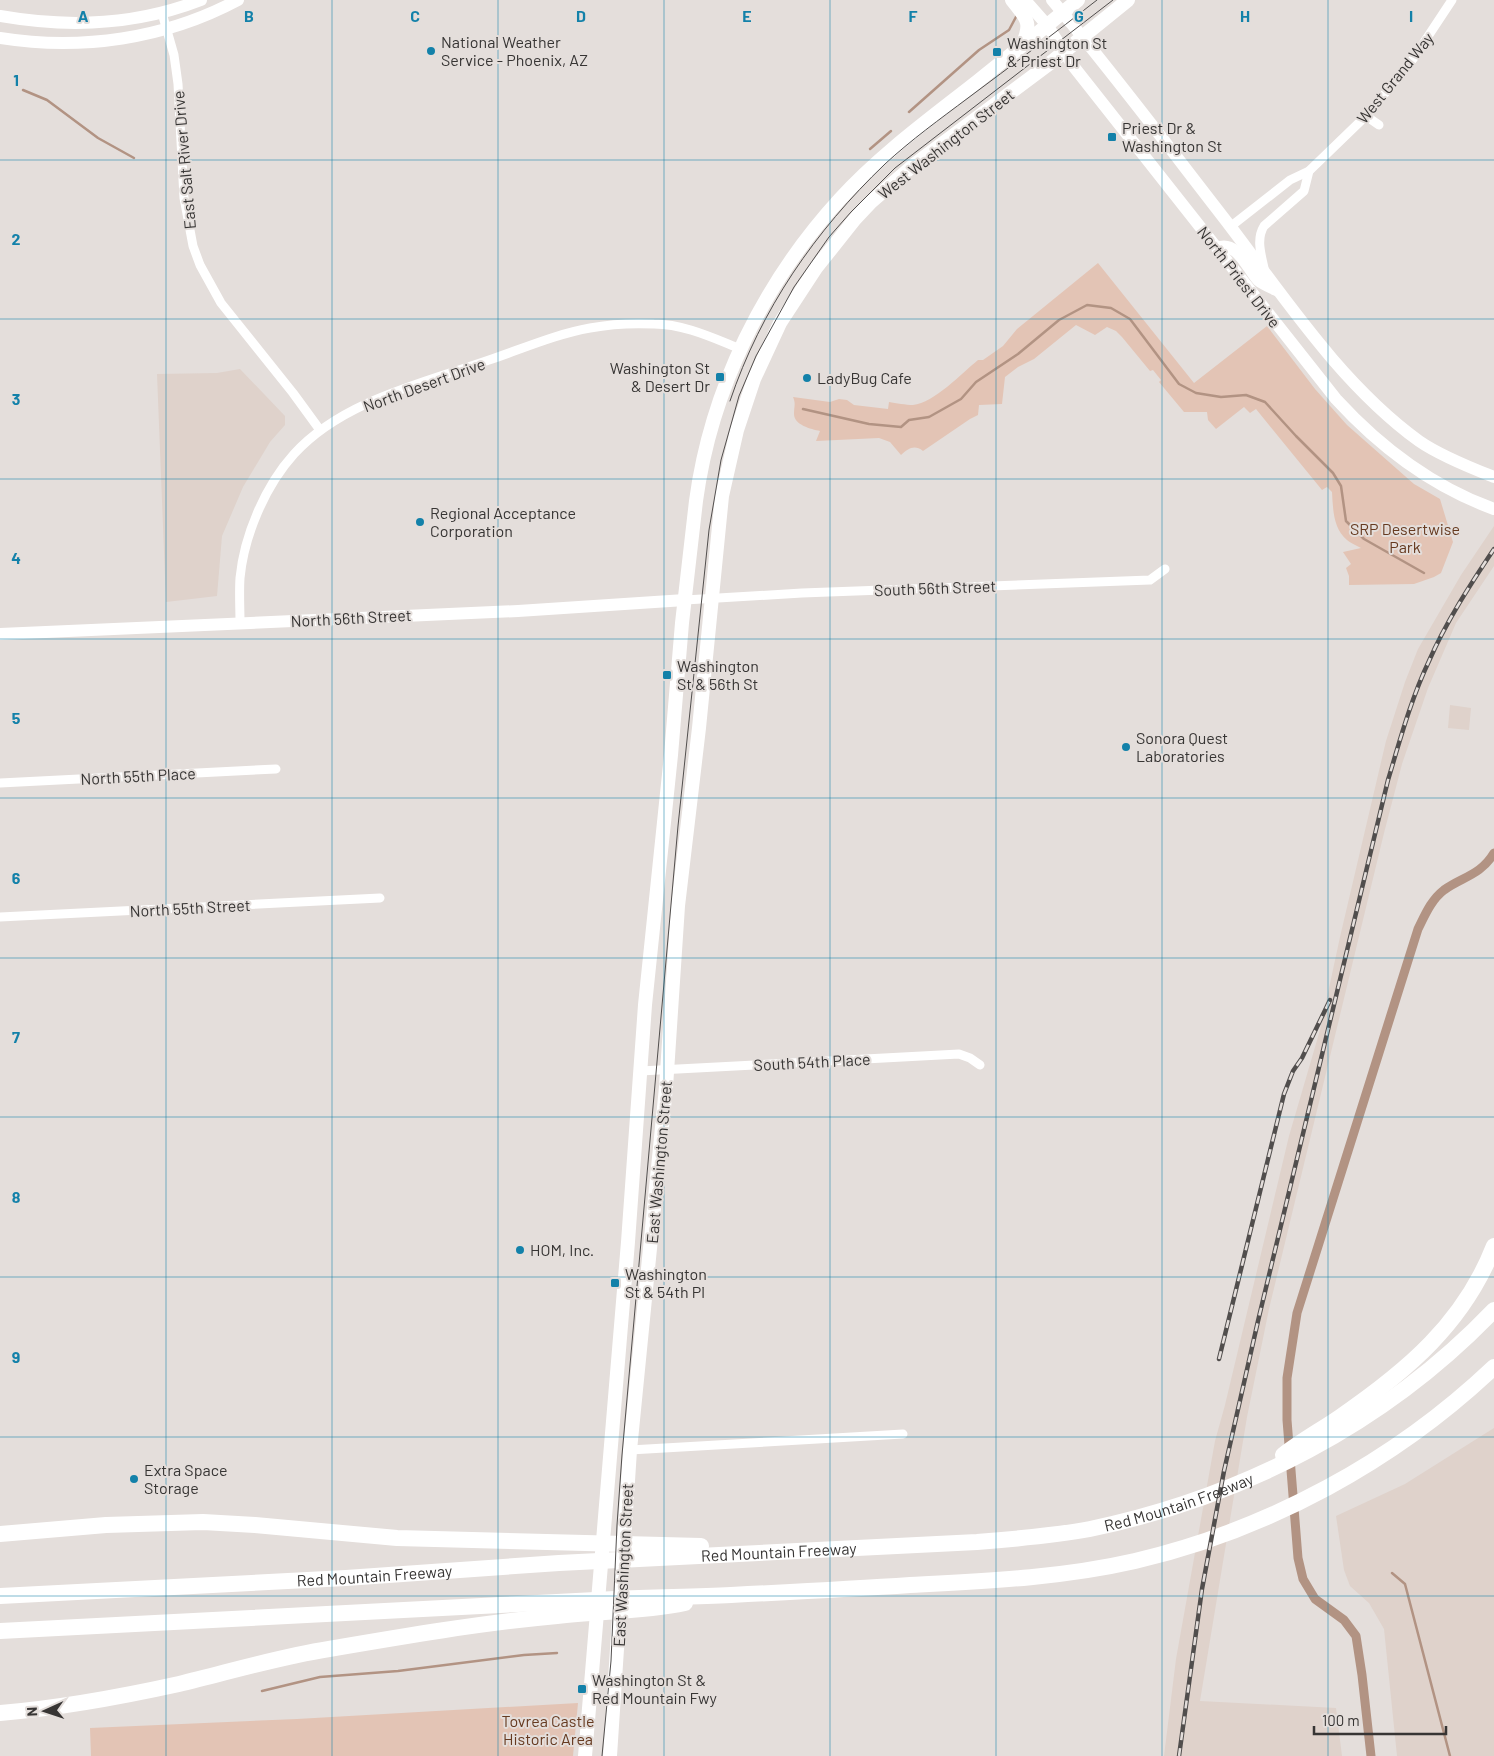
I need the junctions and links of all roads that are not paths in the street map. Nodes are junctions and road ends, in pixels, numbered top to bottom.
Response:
1 (201, 0) edge
2 (238, 0) edge
3 (1012, 0) edge
4 (1025, 0) edge
5 (1052, 0) edge
6 (1078, 0) edge
7 (1128, 0) edge
8 (1452, 0) edge
9 (1062, 12) junction
10 (162, 13) junction
11 (0, 16) edge
12 (1047, 26) junction
13 (167, 29) junction
14 (1082, 36) junction
15 (0, 38) edge
16 (1022, 46) junction
17 (1064, 52) junction
18 (1366, 116) junction
19 (1379, 125) dead end
20 (1310, 171) junction
21 (1230, 227) junction
22 (1217, 248) junction
23 (1265, 274) junction
24 (1280, 293) junction
25 (741, 349) junction
26 (320, 430) junction
27 (1494, 477) edge
28 (1494, 509) edge
29 (1165, 569) dead end
30 (707, 599) junction
31 (685, 600) junction
32 (240, 623) junction
33 (0, 634) edge
34 (276, 769) dead end
35 (0, 783) edge
36 (380, 898) dead end
37 (0, 917) edge
38 (980, 1065) dead end
39 (667, 1070) junction
40 (640, 1072) junction
41 (1494, 1246) edge
42 (1494, 1310) edge
43 (1494, 1367) edge
44 (1333, 1429) junction
45 (903, 1434) dead end
46 (630, 1450) junction
47 (0, 1534) edge
48 (664, 1552) junction
49 (0, 1596) edge
50 (556, 1609) junction
51 (0, 1631) edge
52 (0, 1712) edge
53 (585, 1756) edge
54 (610, 1756) edge

1 - 10 main road
2 - 13 main road
3 - 16 main road
4 - 12 main road, North Priest Drive
5 - 9 main road, North Priest Drive
6 - 9 main road, West Washington Street
7 - 14 main road, West Washington Street
8 - 18 street, West Grand Way
9 - 12 main road, West Washington Street
9 - 14 main road, North Priest Drive
10 - 11 main road
10 - 13 street, East Salt River Drive
12 - 16 main road, West Washington Street
12 - 17 main road, North Priest Drive
13 - 15 main road
13 - 26 street, East Salt River Drive
14 - 17 main road, West Washington Street
14 - 21 main road, North Priest Drive
16 - 25 main road, West Washington Street
17 - 22 main road, North Priest Drive
17 - 30 main road, West Washington Street
18 - 19 street
18 - 20 street, West Grand Way
20 - 21 street, West Grand Way
20 - 23 street, West Grand Way
21 - 23 main road, North Priest Drive
22 - 24 main road
22 - 28 main road, North Priest Drive
23 - 24 main road, North Priest Drive
24 - 27 main road, North Priest Drive
25 - 26 street, North Desert Drive
25 - 31 main road, West Washington Street
26 - 32 street, North Desert Drive
29 - 30 street, South 56th Street
30 - 31 street, North 56th Street
30 - 39 main road, East Washington Street
31 - 32 main road, North 56th Street
31 - 40 main road, East Washington Street
32 - 33 main road, North 56th Street
34 - 35 street, North 55th Place
36 - 37 street, North 55th Street
38 - 39 street, South 54th Place
39 - 40 street, South 54th Place
39 - 46 main road, East Washington Street
40 - 53 main road, East Washington Street
41 - 44 highway
42 - 44 highway
43 - 50 highway, Red Mountain Freeway
44 - 48 highway, Red Mountain Freeway
45 - 46 street
46 - 54 main road, East Washington Street
47 - 48 highway
48 - 49 highway, Red Mountain Freeway
50 - 51 highway, Red Mountain Freeway
50 - 52 highway

